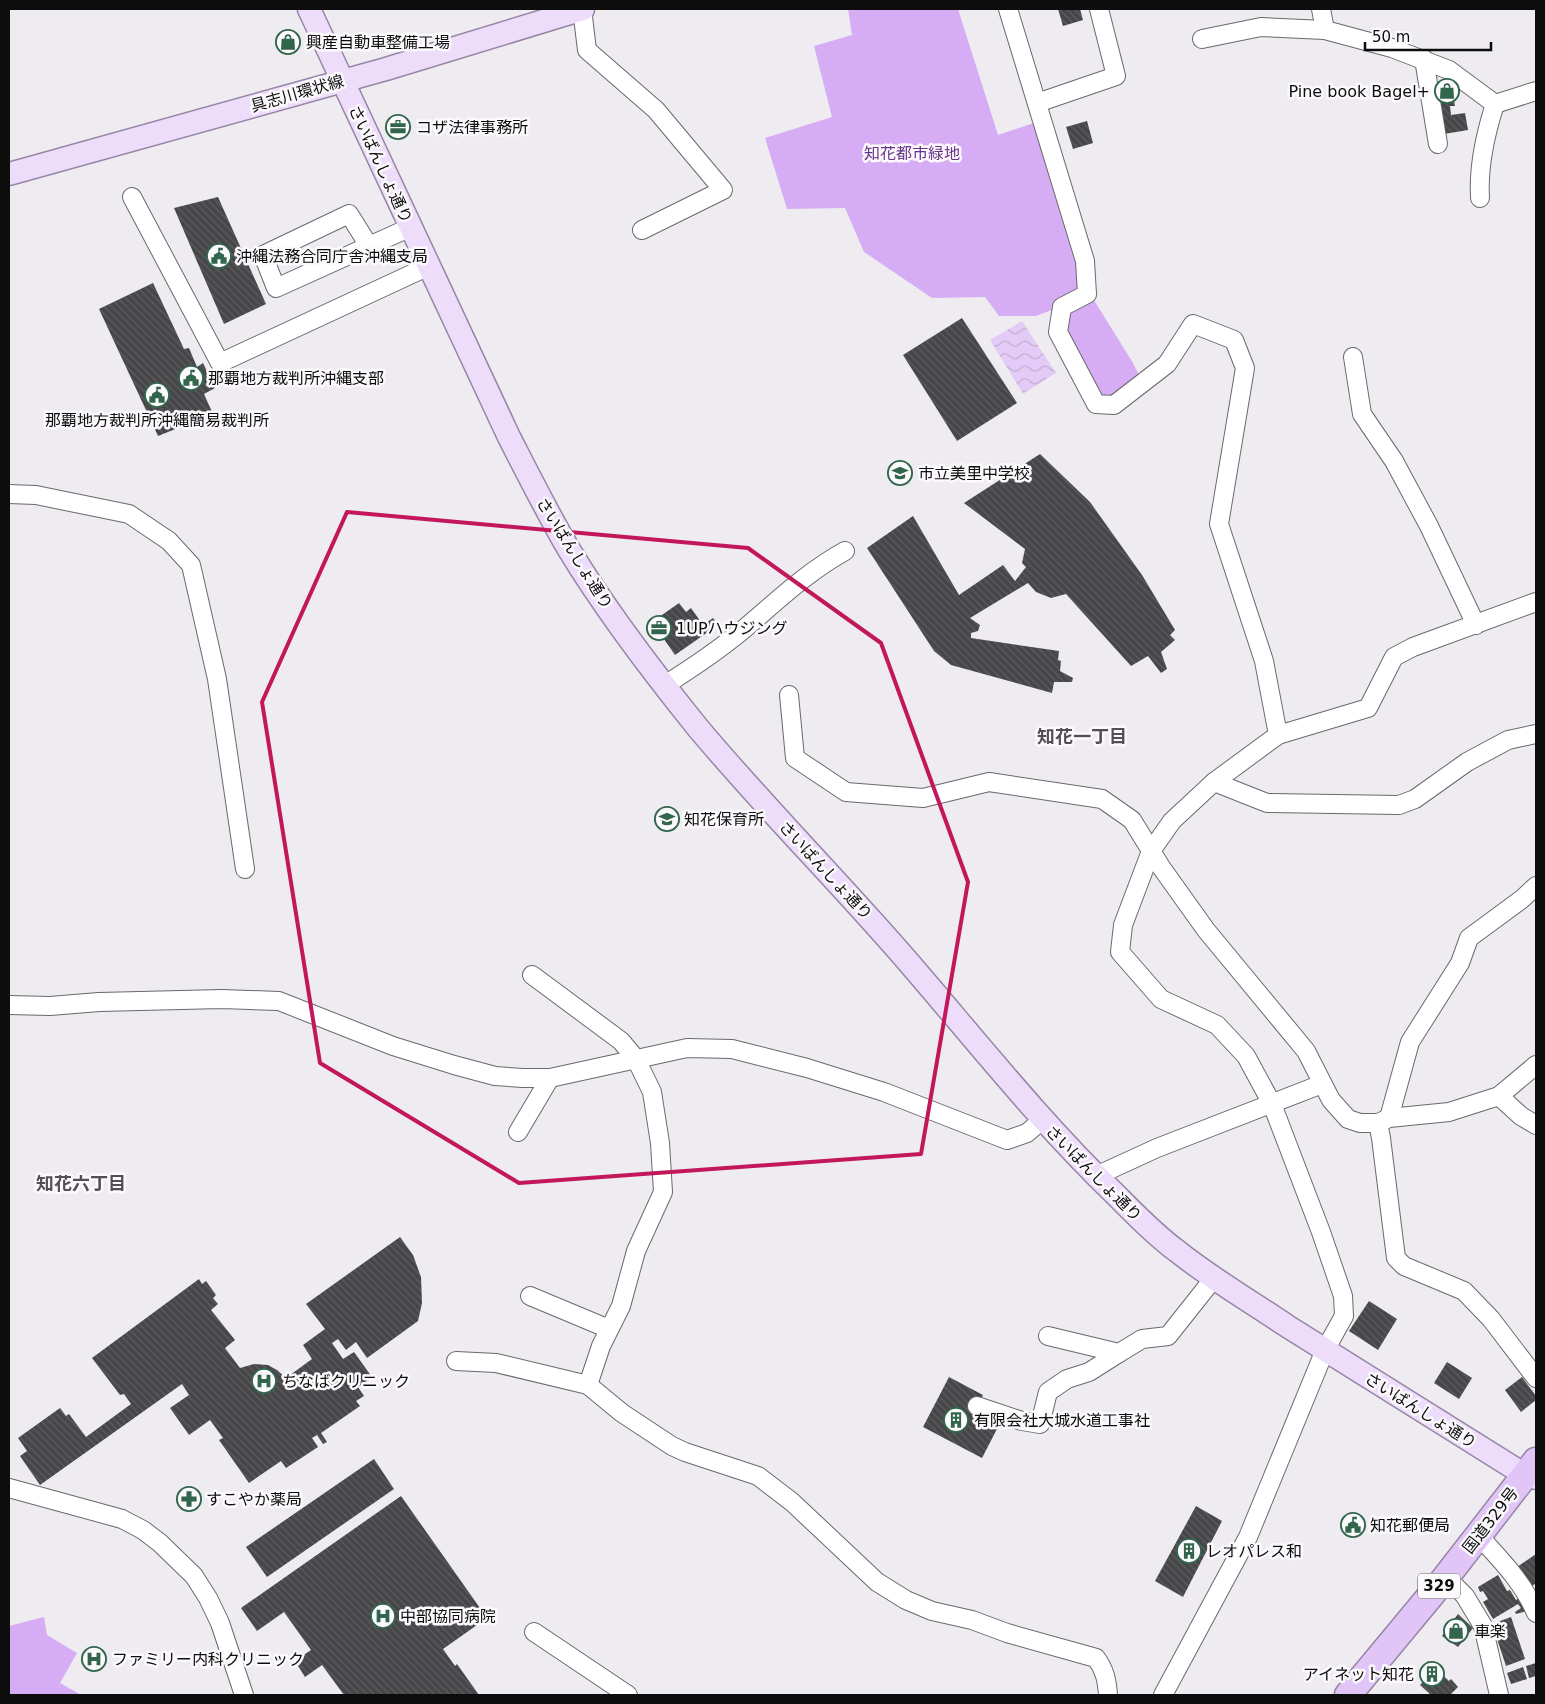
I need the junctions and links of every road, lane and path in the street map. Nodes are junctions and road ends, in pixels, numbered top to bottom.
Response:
1 (309, 9) edge
2 (582, 9) edge
3 (1008, 9) edge
4 (1100, 9) edge
5 (1321, 9) edge
6 (1325, 30) junction
7 (1202, 39) dead end
8 (1424, 59) junction
9 (342, 80) junction
10 (1536, 91) edge
11 (1037, 103) junction
12 (1495, 104) junction
13 (1438, 144) dead end
14 (9, 174) edge
15 (132, 197) dead end
16 (1480, 198) dead end
17 (411, 227) junction
18 (642, 230) dead end
19 (369, 246) junction
20 (429, 266) junction
21 (1353, 357) dead end
22 (9, 494) edge
23 (845, 551) dead end
24 (1536, 602) edge
25 (1476, 625) junction
26 (665, 685) junction
27 (789, 694) dead end
28 (1536, 734) edge
29 (1278, 735) junction
30 (1214, 782) junction
31 (1151, 851) junction
32 (245, 868) dead end
33 (1536, 886) edge
34 (532, 975) dead end
35 (9, 1005) edge
36 (636, 1059) junction
37 (1536, 1065) edge
38 (550, 1078) junction
39 (1322, 1084) junction
40 (1499, 1096) junction
41 (1272, 1104) junction
42 (1042, 1120) junction
43 (1384, 1121) junction
44 (1536, 1125) edge
45 (518, 1132) dead end
46 (1096, 1176) junction
47 (1214, 1278) junction
48 (530, 1296) dead end
49 (610, 1329) junction
50 (1048, 1336) dead end
51 (1325, 1350) junction
52 (1119, 1354) junction
53 (456, 1361) dead end
54 (1536, 1378) edge
55 (588, 1384) junction
56 (977, 1406) dead end
57 (1534, 1475) edge
58 (9, 1488) edge
59 (1478, 1535) junction
60 (1446, 1577) junction
61 (1536, 1612) edge
62 (534, 1632) dead end
63 (244, 1695) edge
64 (628, 1695) edge
65 (1108, 1695) edge
66 (1163, 1695) edge
67 (1348, 1695) edge
68 (1500, 1695) edge

1 - 9 main road, さいばんしょ通り
2 - 9 main road, 具志川環状線
2 - 18 street
3 - 11 street
4 - 11 street
5 - 6 street
6 - 7 street
6 - 8 street
8 - 12 street
8 - 13 street
9 - 14 main road, 具志川環状線
9 - 17 main road, さいばんしょ通り
10 - 12 street
11 - 29 street
12 - 16 street
15 - 20 street
17 - 19 street
17 - 20 main road, さいばんしょ通り
19 - 19 street
20 - 26 main road, さいばんしょ通り
21 - 25 street
22 - 32 street
23 - 26 street
24 - 25 street
25 - 29 street
26 - 42 main road, さいばんしょ通り
27 - 31 street
28 - 30 street
29 - 30 street
30 - 31 street
31 - 39 street
31 - 41 street
33 - 43 street
34 - 36 street
35 - 38 street
36 - 38 street
36 - 42 street
36 - 49 street
37 - 40 street
38 - 45 street
39 - 41 street
39 - 43 street
40 - 43 street
40 - 44 street
41 - 46 street
41 - 51 street
42 - 46 main road, さいばんしょ通り
43 - 54 street
46 - 47 main road, さいばんしょ通り
47 - 51 main road, さいばんしょ通り
47 - 52 street
48 - 49 street
49 - 55 street
50 - 52 street
51 - 57 main road, さいばんしょ通り
51 - 66 street
52 - 56 street
53 - 55 street
55 - 65 street
57 - 59 highway, 国道329号 / 329
58 - 63 street
59 - 60 highway, 国道329号 / 329
59 - 61 street
60 - 67 highway, 国道329号 / 329
60 - 68 street
62 - 64 street

